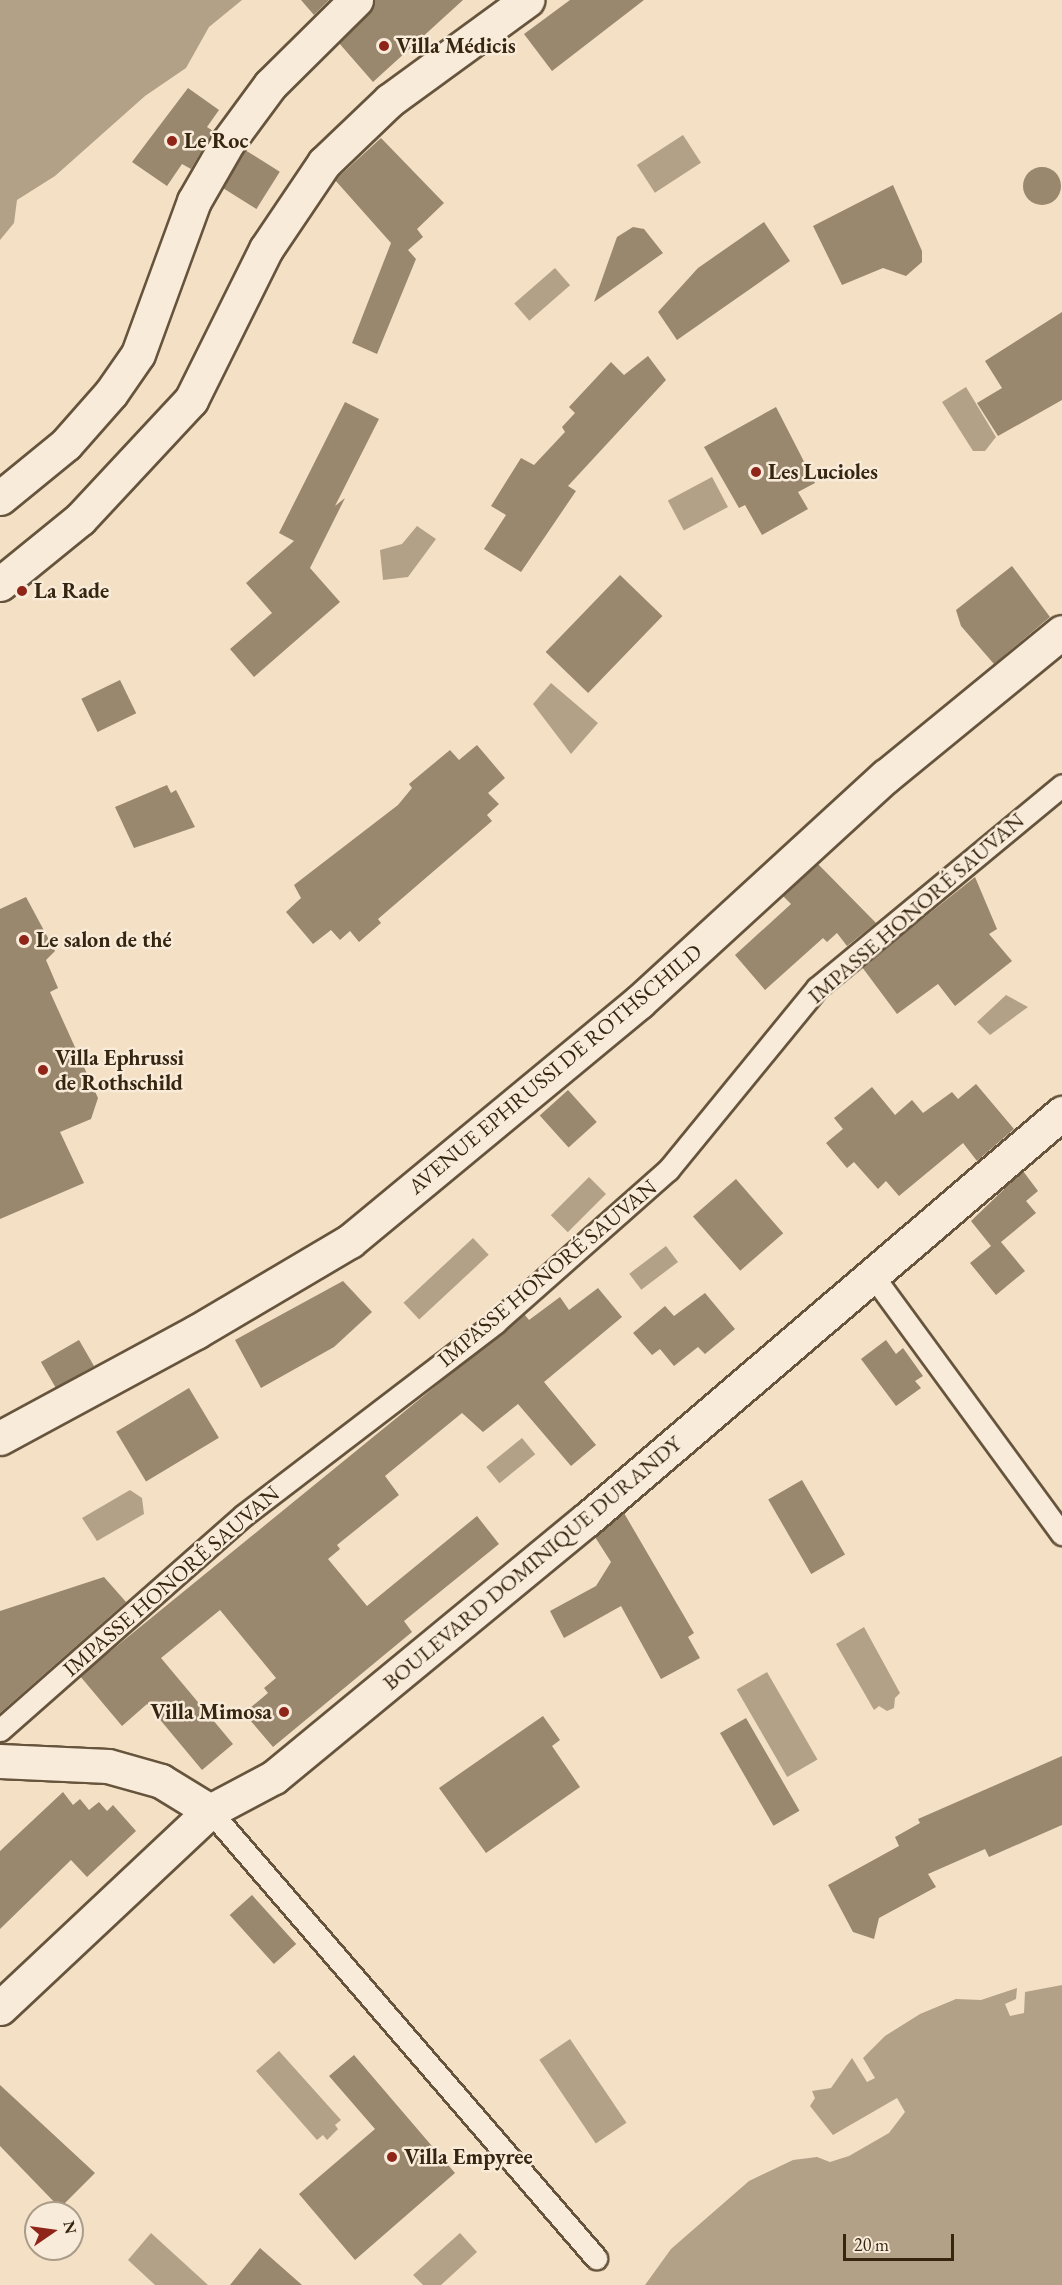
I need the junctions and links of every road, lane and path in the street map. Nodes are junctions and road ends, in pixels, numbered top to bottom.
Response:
1 (356, 0) edge
2 (527, 0) edge
3 (0, 498) edge
4 (0, 584) edge
5 (1062, 632) edge
6 (1062, 785) edge
7 (1062, 1113) edge
8 (873, 1276) junction
9 (0, 1438) edge
10 (1062, 1534) edge
11 (0, 1730) edge
12 (0, 1761) edge
13 (210, 1811) junction
14 (0, 2008) edge
15 (596, 2258) dead end

1 - 3 street
2 - 4 street
5 - 9 street, AVENUE EPHRUSSI DE ROTHSCHILD
6 - 11 lane, IMPASSE HONORÉ SAUVAN
7 - 8 street, BOULEVARD DOMINIQUE DURANDY
8 - 10 lane
8 - 13 street, BOULEVARD DOMINIQUE DURANDY
12 - 13 street
13 - 14 street, BOULEVARD DOMINIQUE DURANDY
13 - 15 lane

